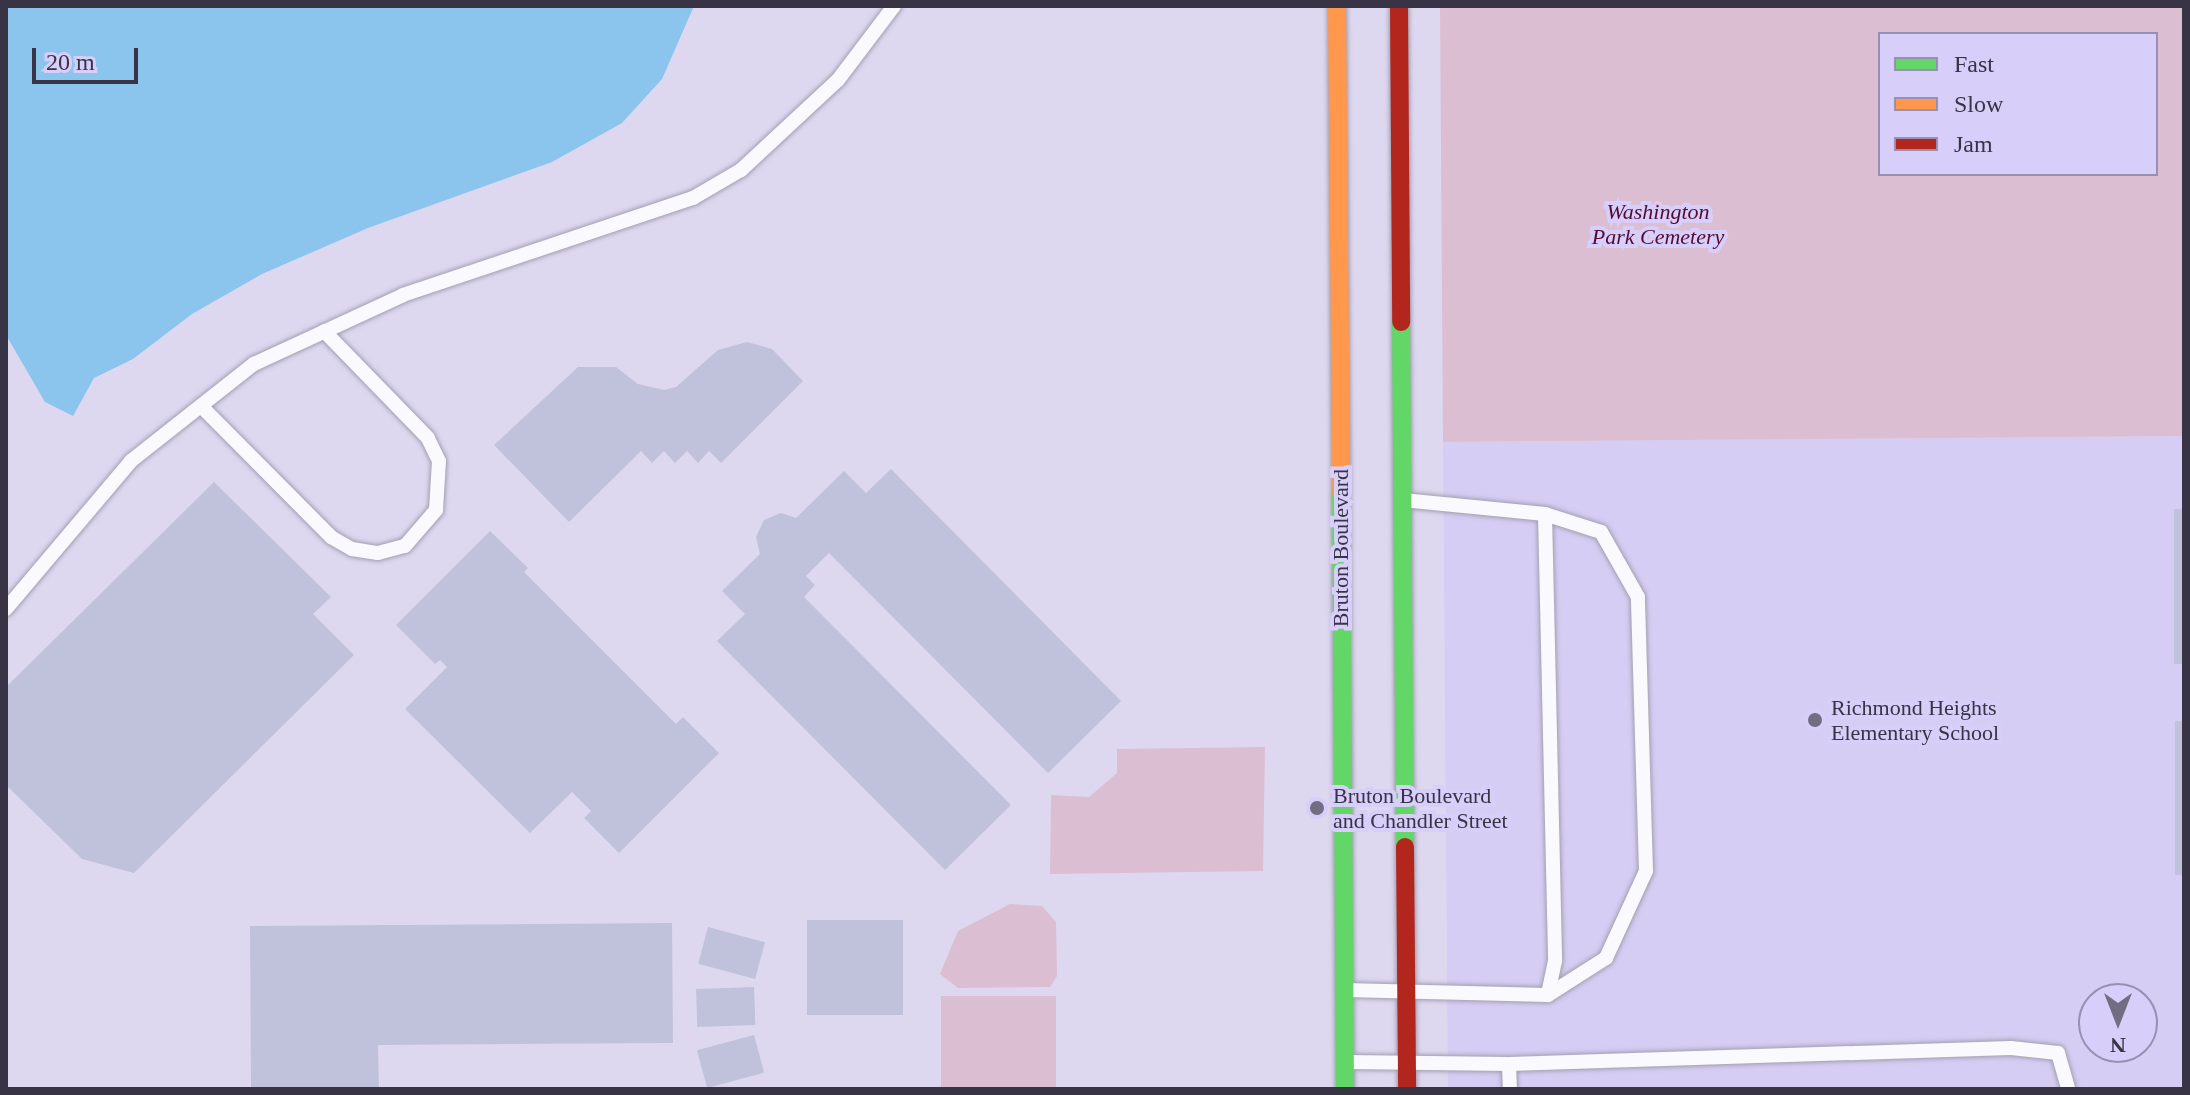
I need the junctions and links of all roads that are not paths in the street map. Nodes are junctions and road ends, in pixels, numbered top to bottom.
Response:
1 (894, 6) edge
2 (1337, 6) edge
3 (1399, 6) edge
4 (324, 331) junction
5 (201, 406) junction
6 (1395, 500) junction
7 (1545, 514) junction
8 (6, 609) edge
9 (1345, 990) junction
10 (1406, 990) junction
11 (1548, 995) junction
12 (1345, 1062) junction
13 (1407, 1062) junction
14 (1509, 1064) junction
15 (1345, 1089) edge
16 (1407, 1089) edge
17 (1510, 1089) edge
18 (2068, 1089) edge

1 - 4 lane
2 - 9 street, Bruton Boulevard
3 - 6 street
4 - 5 lane
4 - 5 lane
5 - 8 lane
6 - 7 lane
6 - 10 street
7 - 11 lane
7 - 11 lane
9 - 10 lane
9 - 12 street, Bruton Boulevard
10 - 11 lane
10 - 13 street
12 - 13 lane
12 - 15 street, Bruton Boulevard
13 - 14 lane
13 - 16 street
14 - 17 lane
14 - 18 lane

